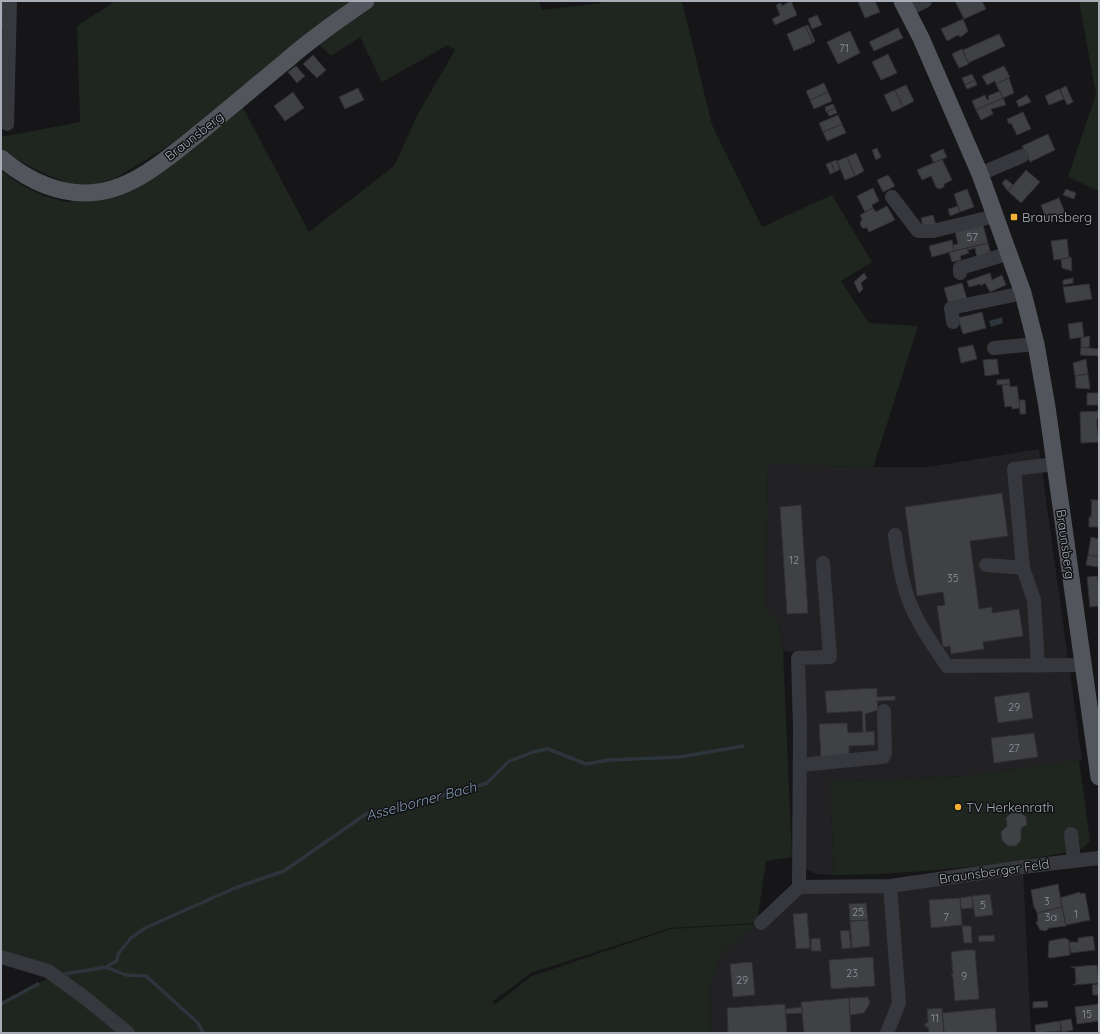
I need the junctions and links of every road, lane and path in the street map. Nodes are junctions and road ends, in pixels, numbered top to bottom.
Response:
1 (10, 1) edge
2 (366, 1) edge
3 (925, 1) edge
4 (905, 6) edge
5 (7, 124) dead end
6 (1022, 156) dead end
7 (1, 158) edge
8 (980, 174) junction
9 (892, 197) dead end
10 (995, 216) junction
11 (1010, 253) junction
12 (960, 273) dead end
13 (1023, 293) junction
14 (953, 322) dead end
15 (1036, 344) junction
16 (994, 348) dead end
17 (1055, 464) junction
18 (895, 535) dead end
19 (823, 563) dead end
20 (986, 566) dead end
21 (1023, 568) junction
22 (1083, 664) junction
23 (1038, 666) junction
24 (884, 711) dead end
25 (800, 765) junction
26 (1099, 777) edge
27 (1071, 834) dead end
28 (1099, 858) edge
29 (1074, 861) junction
30 (890, 886) junction
31 (798, 887) junction
32 (761, 923) dead end
33 (1, 957) edge
34 (128, 1033) edge
35 (887, 1033) edge

1 - 5 street
2 - 7 main road, Braunsberg
3 - 4 street
4 - 8 main road, Braunsberg
6 - 8 street
8 - 10 main road, Braunsberg
9 - 10 street
10 - 11 main road, Braunsberg
11 - 12 street
11 - 13 main road, Braunsberg
13 - 14 street
13 - 15 main road, Braunsberg
15 - 16 street
15 - 17 main road, Braunsberg
17 - 21 street
17 - 22 main road, Braunsberg
18 - 23 street
19 - 25 street
20 - 21 street
21 - 23 street
22 - 23 street
22 - 26 main road, Braunsberg
24 - 25 street
25 - 31 street
27 - 29 street
28 - 29 street, Braunsberger Feld
29 - 30 street, Braunsberger Feld
30 - 31 street, Braunsberger Feld
30 - 35 street
31 - 32 street
33 - 34 street

